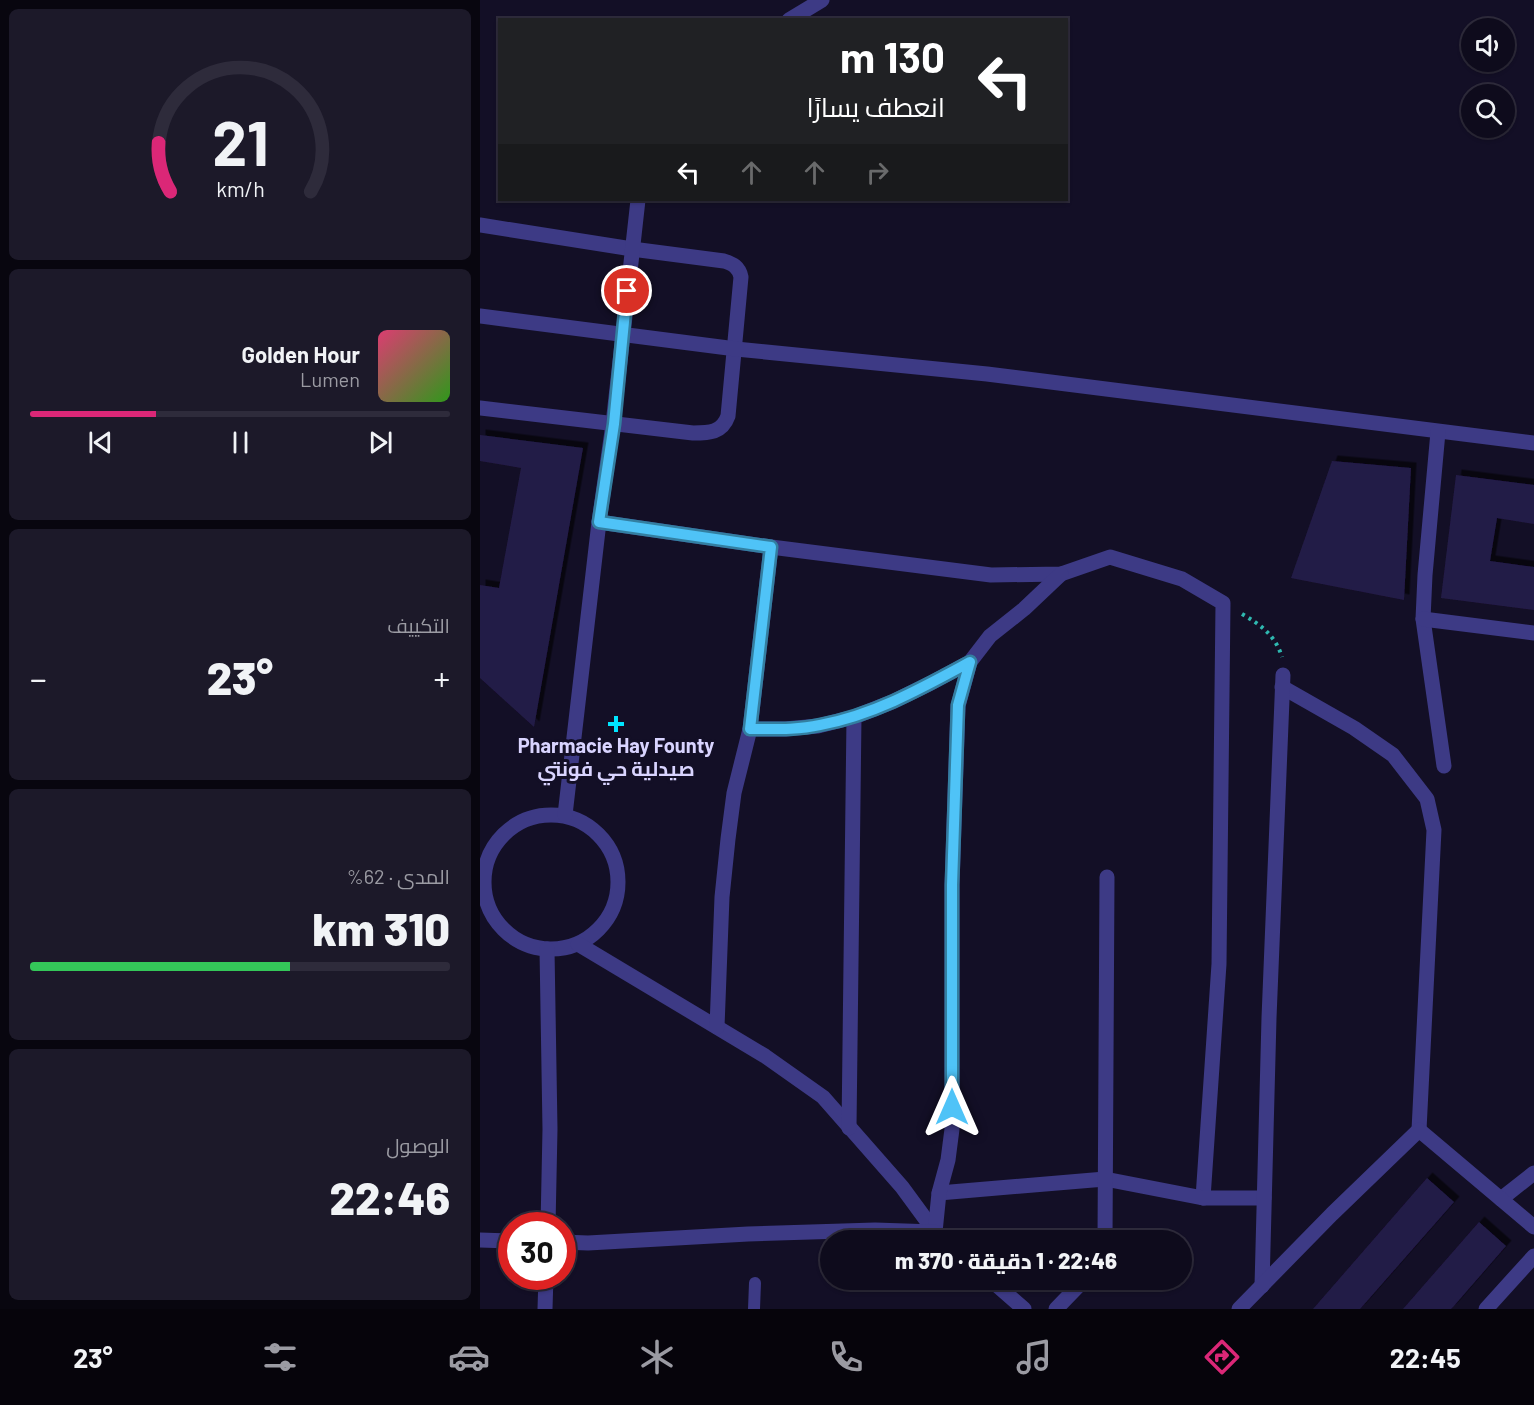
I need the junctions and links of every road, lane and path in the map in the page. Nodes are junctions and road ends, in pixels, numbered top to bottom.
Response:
1 (822, 0) edge
2 (792, 18) edge
3 (638, 201) edge
4 (480, 225) edge
5 (632, 249) junction
6 (480, 316) edge
7 (622, 334) junction
8 (736, 349) junction
9 (480, 408) edge
10 (614, 424) junction
11 (1438, 432) junction
12 (1534, 443) edge
13 (599, 522) junction
14 (771, 547) junction
15 (1060, 574) junction
16 (1223, 603) junction
17 (1423, 619) junction
18 (1534, 633) edge
19 (970, 662) junction
20 (1283, 681) junction
21 (854, 717) junction
22 (750, 729) junction
23 (1444, 766) dead end
24 (565, 815) junction
25 (1107, 877) dead end
26 (482, 884) edge
27 (578, 944) junction
28 (547, 949) junction
29 (717, 1027) junction
30 (849, 1128) junction
31 (1419, 1130) junction
32 (1534, 1173) edge
33 (1105, 1179) junction
34 (939, 1192) junction
35 (1203, 1198) junction
36 (1264, 1198) junction
37 (1501, 1199) junction
38 (548, 1212) edge
39 (1534, 1227) edge
40 (936, 1230) edge
41 (941, 1230) edge
42 (1105, 1230) edge
43 (820, 1231) edge
44 (480, 1240) edge
45 (498, 1241) edge
46 (576, 1243) edge
47 (1534, 1256) edge
48 (754, 1283) dead end
49 (1262, 1286) junction
50 (546, 1290) edge
51 (1002, 1290) edge
52 (1074, 1290) edge
53 (545, 1309) edge
54 (754, 1309) edge
55 (1024, 1309) edge
56 (1056, 1309) edge
57 (1239, 1309) edge
58 (1486, 1309) edge

1 - 2 street
3 - 5 street
4 - 5 street
5 - 7 street
5 - 8 street
6 - 7 street
7 - 8 street
7 - 10 street
8 - 10 street
8 - 11 street
9 - 10 street
10 - 13 street
11 - 12 street
11 - 17 street
13 - 14 street
13 - 24 street
14 - 15 street
14 - 22 street
15 - 16 street
15 - 19 street
16 - 20 path
16 - 35 street
17 - 18 street
17 - 23 street
19 - 21 street
19 - 34 street
20 - 31 street
20 - 36 street
21 - 22 street
21 - 30 street
22 - 29 street
24 - 26 street
24 - 27 street
25 - 33 street
26 - 28 street
27 - 28 street
27 - 29 street
28 - 38 street
29 - 30 street
30 - 40 street
31 - 37 street
31 - 49 street
32 - 37 street
33 - 34 street
33 - 35 street
33 - 42 street
34 - 41 street
35 - 36 street
36 - 49 street
37 - 39 street
43 - 46 street
44 - 45 street
47 - 58 street
48 - 54 lane
49 - 57 street
50 - 53 street
51 - 55 street
52 - 56 street

